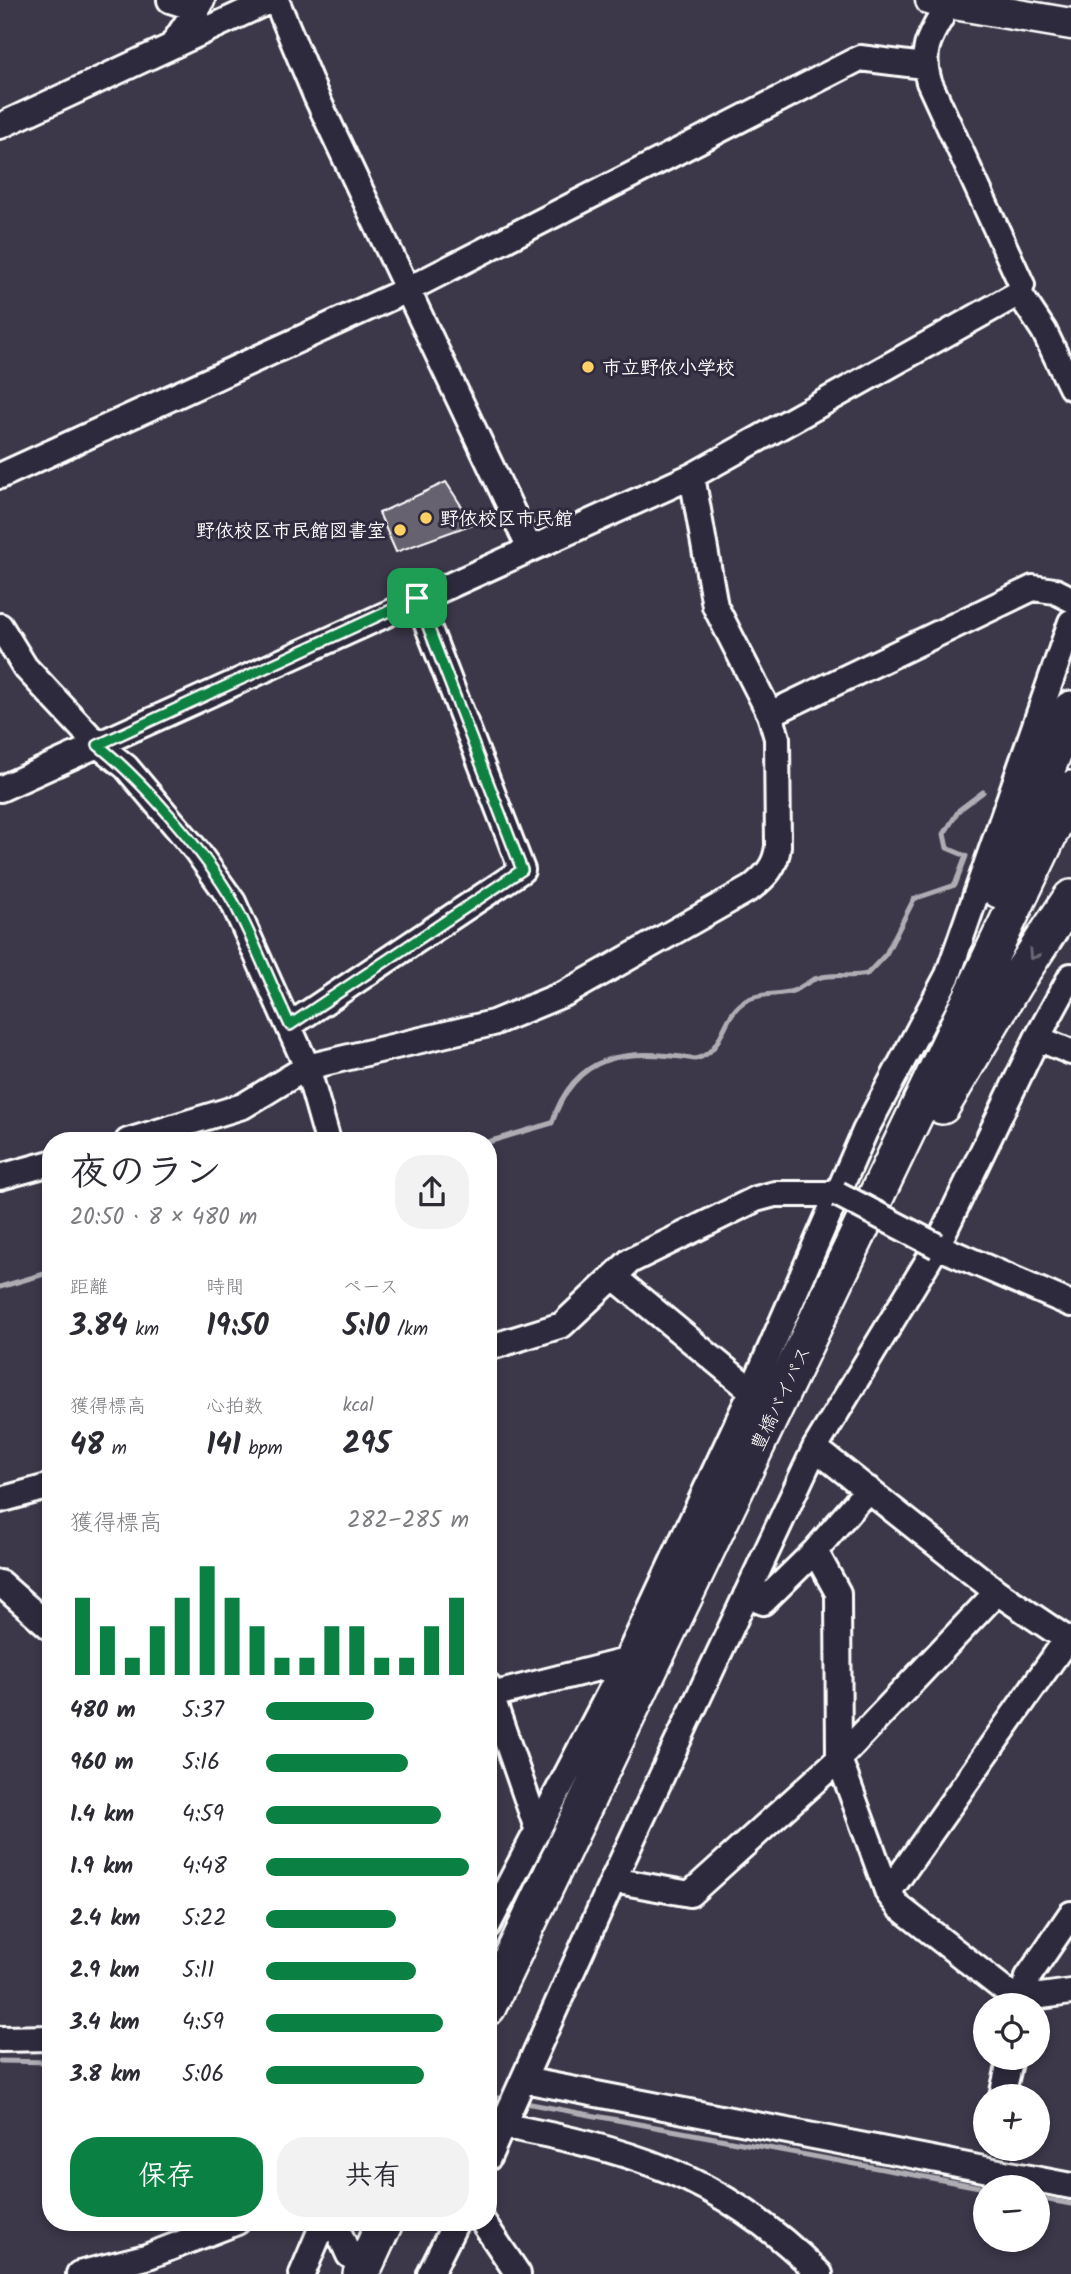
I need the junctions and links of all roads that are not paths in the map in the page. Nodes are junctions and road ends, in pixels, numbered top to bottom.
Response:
1 (170, 0) edge
2 (273, 0) edge
3 (943, 1) edge
4 (200, 5) edge
5 (1071, 24) edge
6 (173, 45) junction
7 (924, 66) junction
8 (0, 126) edge
9 (407, 290) junction
10 (1020, 293) junction
11 (1071, 387) edge
12 (692, 476) junction
13 (0, 477) edge
14 (529, 547) junction
15 (417, 598) junction
16 (1071, 599) edge
17 (1071, 622) edge
18 (0, 626) edge
19 (1071, 709) edge
20 (770, 714) junction
21 (98, 745) junction
22 (0, 789) edge
23 (1071, 789) edge
24 (1071, 898) edge
25 (1071, 976) edge
26 (290, 1025) junction
27 (1037, 1038) junction
28 (1071, 1052) edge
29 (307, 1067) junction
30 (158, 1132) edge
31 (325, 1132) edge
32 (904, 1138) junction
33 (42, 1165) edge
34 (0, 1177) edge
35 (838, 1194) junction
36 (937, 1246) junction
37 (846, 1260) junction
38 (614, 1277) junction
39 (1071, 1304) edge
40 (497, 1345) edge
41 (752, 1391) junction
42 (815, 1448) junction
43 (42, 1488) edge
44 (868, 1489) junction
45 (0, 1500) edge
46 (815, 1551) junction
47 (0, 1583) edge
48 (997, 1592) junction
49 (746, 1595) junction
50 (42, 1620) edge
51 (1069, 1641) edge
52 (626, 1661) junction
53 (497, 1690) edge
54 (497, 1715) edge
55 (839, 1759) junction
56 (538, 1831) junction
57 (613, 1880) junction
58 (888, 1893) junction
59 (497, 1908) edge
60 (1071, 1914) edge
61 (497, 1988) edge
62 (1071, 1992) edge
63 (1009, 1993) edge
64 (1026, 1993) edge
65 (1050, 1997) edge
66 (42, 2038) edge
67 (0, 2039) edge
68 (522, 2086) junction
69 (500, 2122) edge
70 (973, 2157) edge
71 (992, 2161) edge
72 (1071, 2186) edge
73 (214, 2231) edge
74 (320, 2231) edge
75 (338, 2231) edge
76 (379, 2231) edge
77 (452, 2231) edge
78 (489, 2231) edge
79 (355, 2265) edge
80 (79, 2274) edge
81 (302, 2274) edge
82 (430, 2274) edge
83 (518, 2274) edge
84 (820, 2274) edge

1 - 4 street
2 - 6 street
2 - 9 street
3 - 5 main road
3 - 7 street
4 - 6 street
6 - 8 street
7 - 9 street
7 - 10 street
9 - 13 street
9 - 14 street
10 - 11 street
10 - 12 street
12 - 14 street
12 - 20 street
14 - 15 street
15 - 21 street
15 - 26 street
16 - 20 street
17 - 35 street
18 - 21 street
19 - 32 highway
20 - 29 street
21 - 22 street
21 - 26 street
23 - 32 highway, 豊橋バイパス
24 -> 37 highway
25 - 27 street
26 - 29 street
27 - 28 street
27 - 36 street
29 - 30 street
29 - 31 street
32 - 37 highway, 豊橋バイパス
33 - 34 street
35 - 36 street, bridge
35 - 38 street
35 - 41 street
36 - 39 street
36 - 42 street
37 - 61 highway, 豊橋バイパス
38 - 40 street
38 - 41 street
41 - 52 street
42 - 44 street
42 - 49 street
43 - 45 street
44 - 46 street
44 - 48 street
46 - 49 street
46 - 55 street
47 - 50 street
48 - 51 street
48 - 55 street
49 - 57 street
51 - 58 street
52 - 53 street
52 - 56 street
54 - 56 street
55 - 57 street
55 - 58 street
56 - 59 street
57 - 68 street
58 - 63 street
60 - 64 street
62 - 65 street
66 - 67 street
68 - 69 street
68 - 70 street
69 - 84 street
71 - 72 street
73 - 80 street
74 - 81 street
75 - 79 street
76 - 79 highway
77 - 82 street
78 - 83 street

